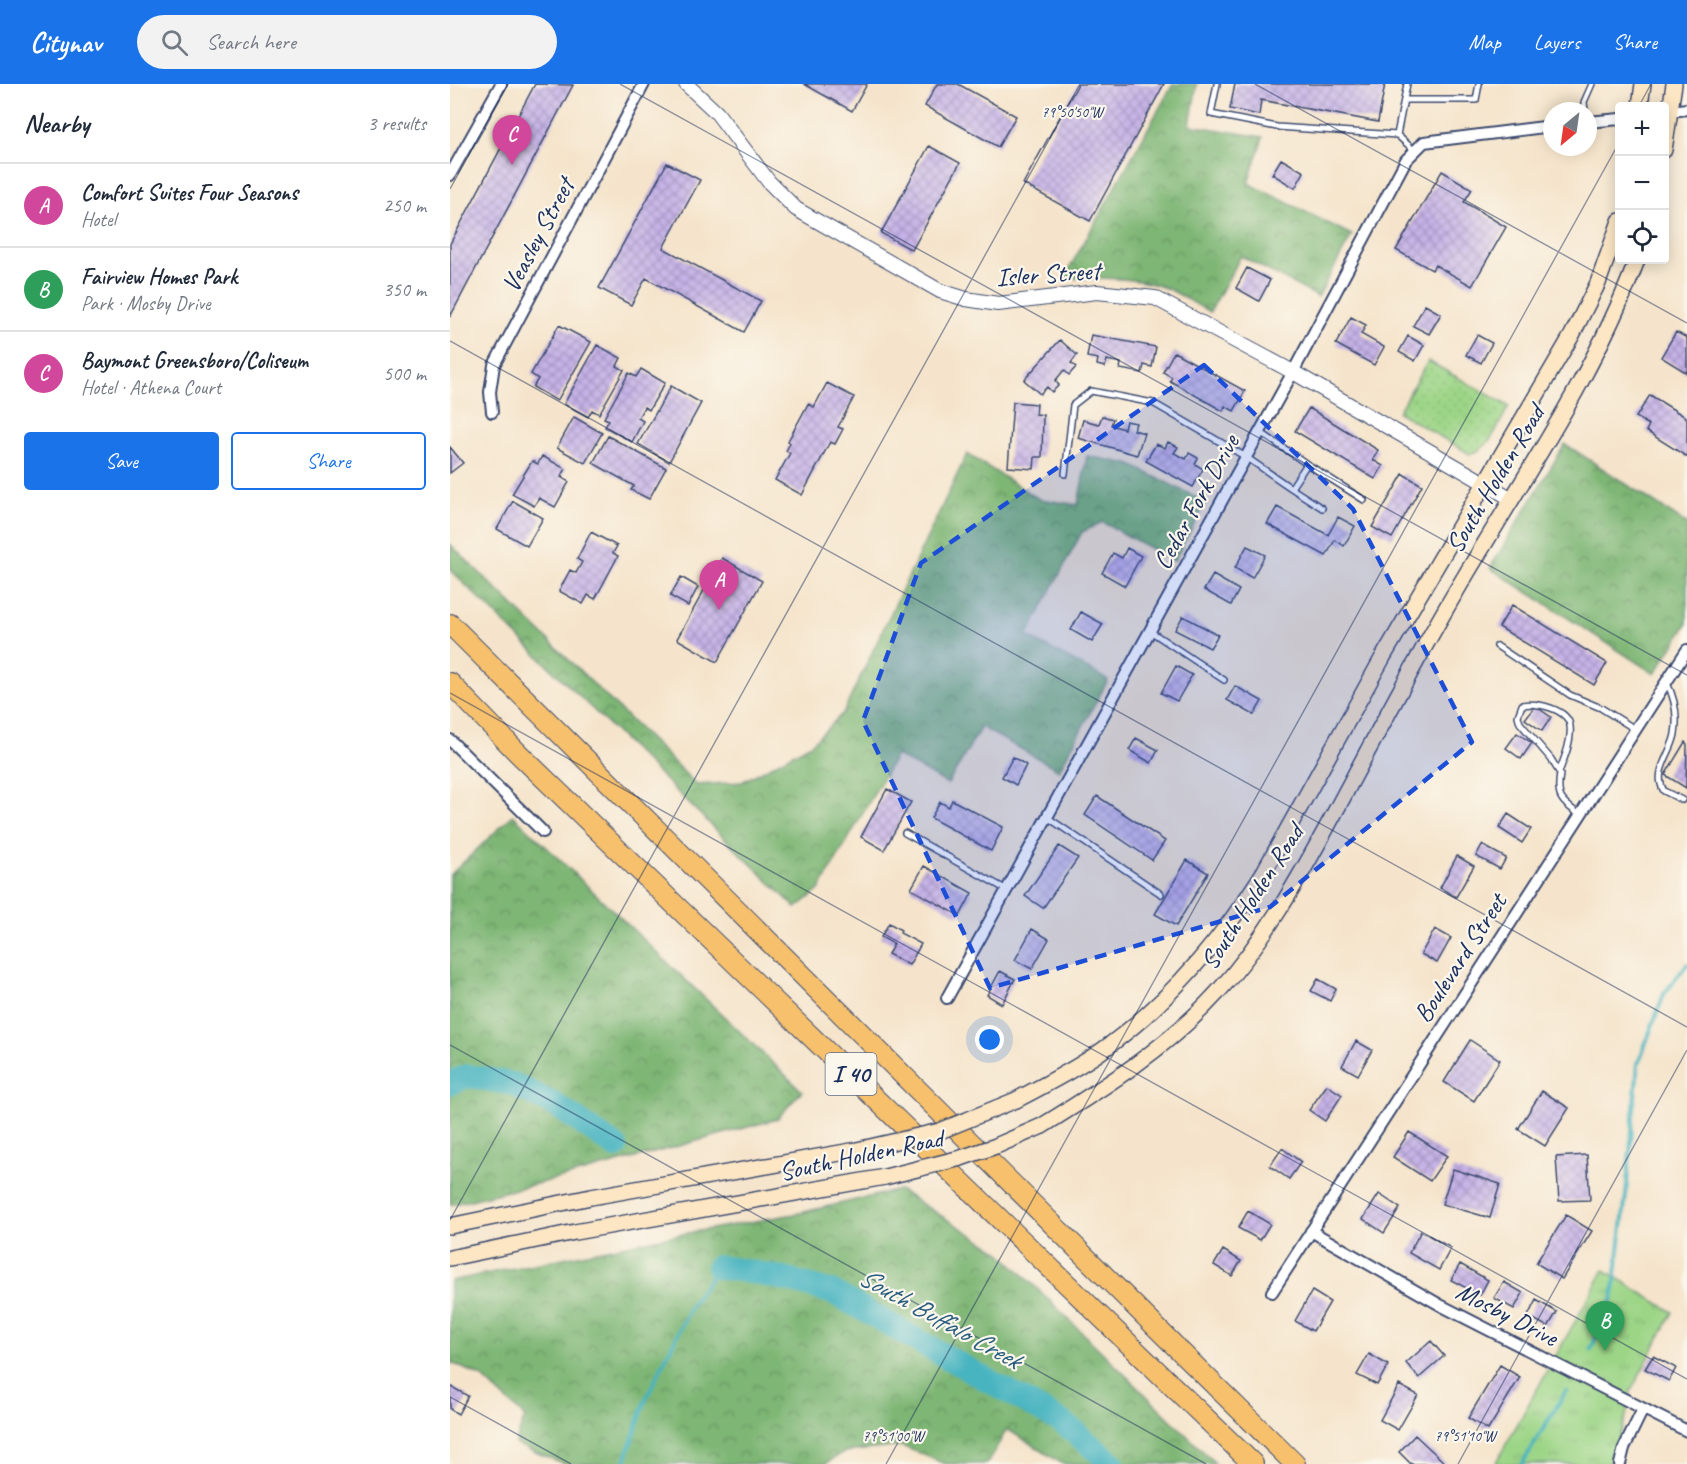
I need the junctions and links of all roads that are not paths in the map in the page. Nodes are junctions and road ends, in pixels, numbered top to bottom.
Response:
1 (501, 84) edge
2 (644, 84) edge
3 (686, 84) edge
4 (1217, 84) edge
5 (1407, 84) edge
6 (1479, 84) edge
7 (1593, 84) edge
8 (1642, 84) edge
9 (1674, 84) edge
10 (1404, 100) junction
11 (1584, 102) edge
12 (1640, 102) edge
13 (1674, 111) edge
14 (1615, 119) edge
15 (1597, 121) edge
16 (1543, 127) edge
17 (1669, 133) edge
18 (1397, 135) junction
19 (1414, 150) junction
20 (450, 176) edge
21 (1615, 235) edge
22 (1635, 264) edge
23 (1293, 372) junction
24 (492, 412) dead end
25 (1260, 432) junction
26 (1246, 457) junction
27 (1308, 464) junction
28 (1065, 474) dead end
29 (1486, 483) junction
30 (1291, 488) junction
31 (1512, 499) junction
32 (1364, 500) dead end
33 (1322, 508) dead end
34 (451, 625) edge
35 (1150, 631) junction
36 (1497, 646) dead end
37 (1687, 650) edge
38 (1224, 680) dead end
39 (1666, 682) junction
40 (450, 683) edge
41 (1635, 729) junction
42 (450, 740) edge
43 (1559, 772) junction
44 (1682, 800) dead end
45 (1580, 815) junction
46 (1047, 818) junction
47 (543, 832) dead end
48 (905, 833) dead end
49 (1007, 890) junction
50 (1161, 894) dead end
51 (947, 998) dead end
52 (450, 1226) edge
53 (1311, 1231) junction
54 (450, 1258) edge
55 (1272, 1292) dead end
56 (1643, 1409) junction
57 (1687, 1431) edge
58 (1253, 1464) edge
59 (1295, 1464) edge
60 (1620, 1464) edge

1 - 20 street
2 - 24 street, Veasley Street
3 - 23 street, Isler Street
4 - 18 lane
5 - 10 lane
6 - 10 lane
7 - 11 lane
8 - 12 main road
9 - 13 main road
10 - 18 lane
13 - 17 main road
14 - 15 street
16 - 19 street
18 - 19 lane
19 - 23 street, Cedar Fork Drive
21 - 29 main road, South Holden Road
22 - 31 main road, South Holden Road
23 - 25 street, Cedar Fork Drive
23 - 29 street, Isler Street
25 - 26 street, Cedar Fork Drive
25 - 27 lane
26 - 28 lane
26 - 30 lane
26 - 35 street, Cedar Fork Drive
27 - 30 lane
27 - 32 lane
29 - 31 street, Isler Street
29 - 52 main road, South Holden Road, bridge
30 - 33 lane
31 - 54 main road, South Holden Road, bridge
34 - 59 highway, I 40
35 - 38 lane
35 - 46 street, Cedar Fork Drive
36 - 41 lane
37 - 39 street, Boulevard Street
39 - 41 street, Boulevard Street
39 - 44 lane
40 - 58 highway, I 40
41 - 45 street, Boulevard Street
42 - 47 street
43 - 43 lane
43 - 45 lane
45 - 53 street, Boulevard Street
46 - 49 street, Cedar Fork Drive
46 - 50 lane
48 - 49 lane
49 - 51 street, Cedar Fork Drive
53 - 55 street, Boulevard Street
53 - 56 street, Mosby Drive
56 - 57 street, Mosby Drive
56 - 60 street

